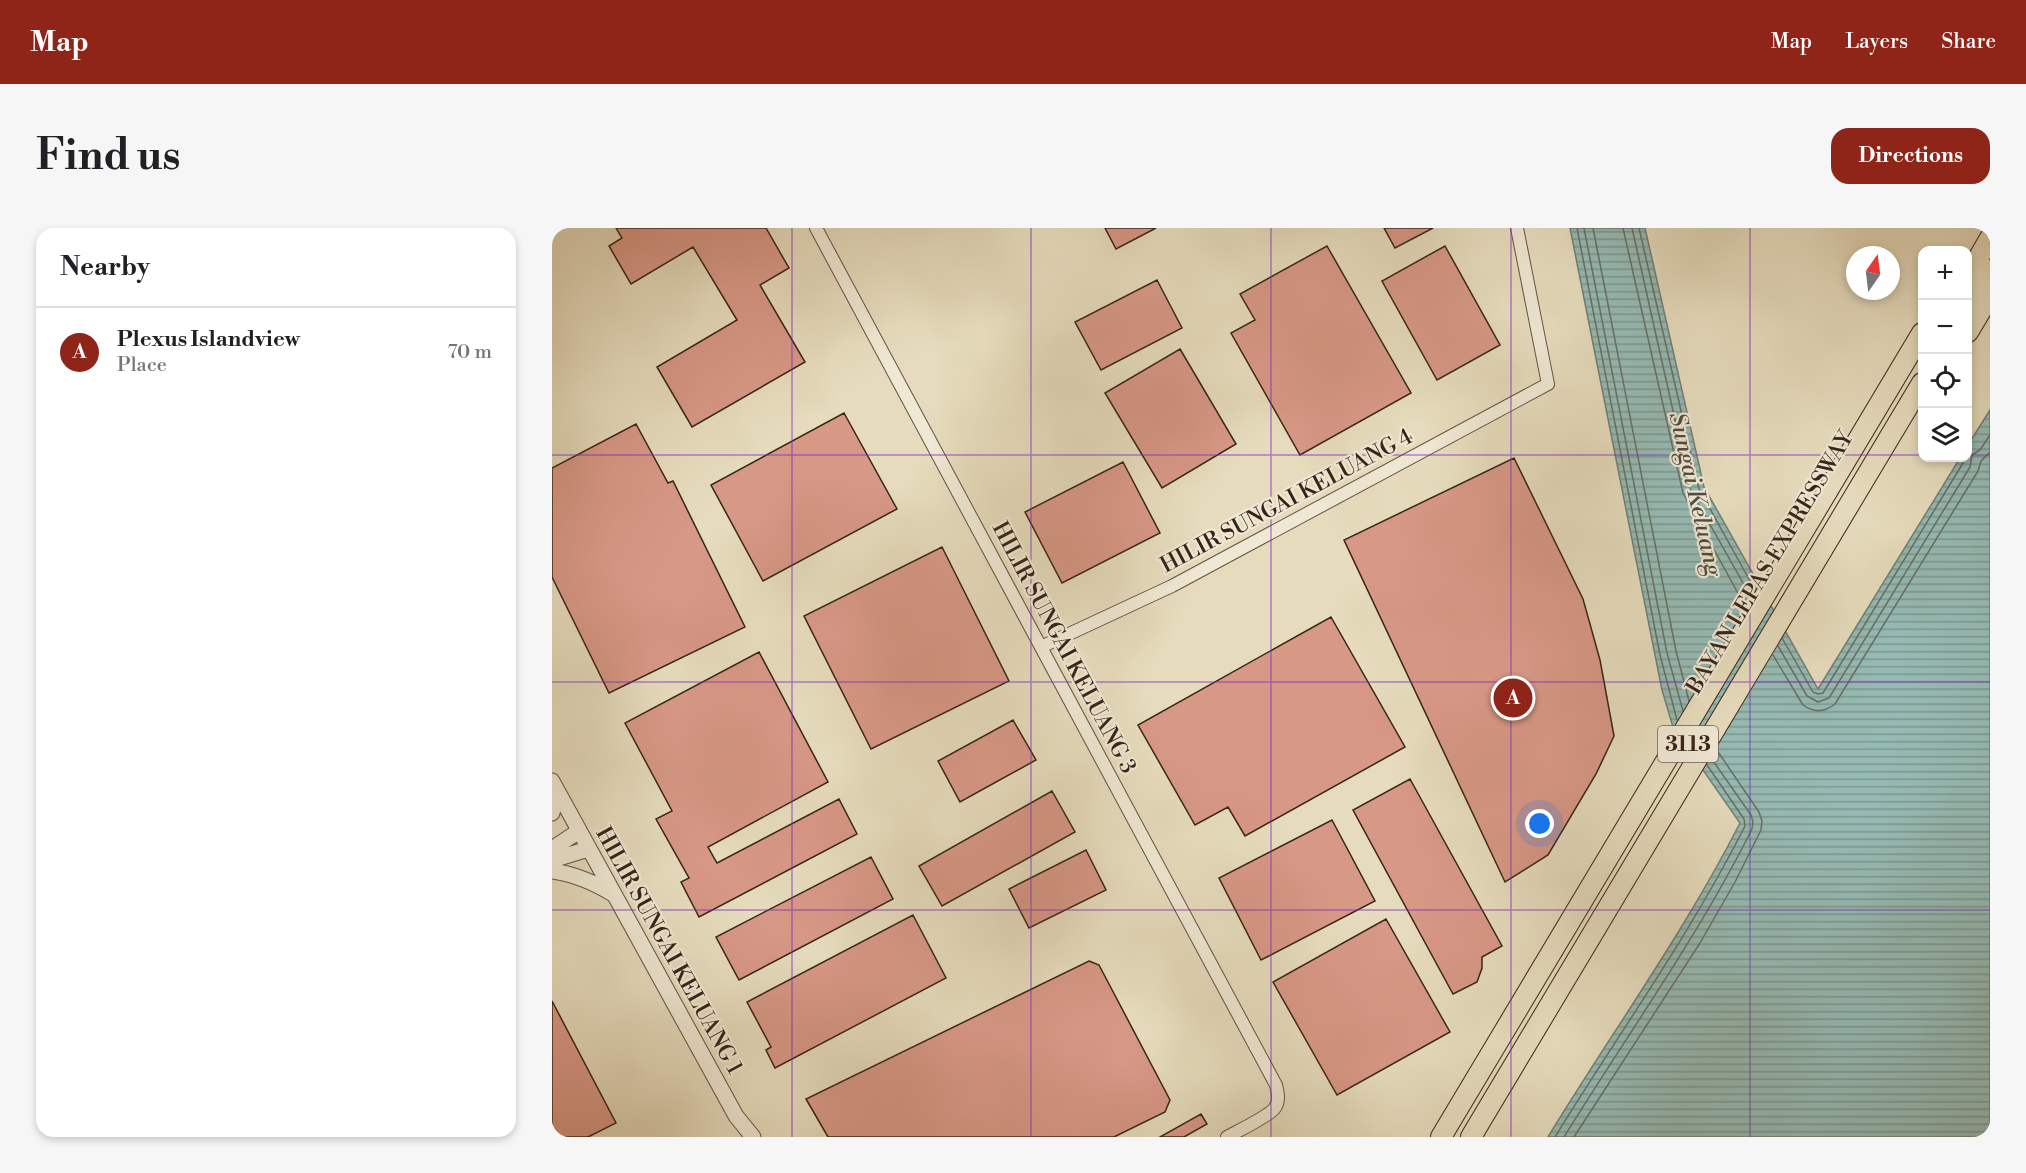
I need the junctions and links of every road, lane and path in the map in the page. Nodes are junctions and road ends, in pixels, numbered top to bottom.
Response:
1 (816, 228) edge
2 (1517, 228) edge
3 (1984, 228) edge
4 (1990, 238) edge
5 (1972, 250) edge
6 (1972, 269) edge
7 (1990, 270) edge
8 (1990, 294) edge
9 (1972, 301) edge
10 (1972, 325) edge
11 (1918, 341) edge
12 (1921, 354) edge
13 (1918, 391) edge
14 (1918, 416) edge
15 (1041, 647) junction
16 (554, 786) edge
17 (552, 813) edge
18 (579, 831) junction
19 (552, 849) edge
20 (588, 849) junction
21 (552, 860) edge
22 (552, 871) edge
23 (613, 894) junction
24 (753, 1137) edge
25 (1227, 1137) edge
26 (1441, 1137) edge
27 (1453, 1137) edge
28 (1471, 1137) edge
29 (1485, 1137) edge

1 - 15 street, HILIR SUNGAI KELUANG 3
2 - 15 street, HILIR SUNGAI KELUANG 4
3 - 5 highway
4 - 6 highway
7 - 9 highway
8 - 10 highway
11 - 26 highway, 3113
12 - 27 highway, BAYAN LEPAS EXPRESSWAY / 3113
13 - 28 highway, BAYAN LEPAS EXPRESSWAY / 3113
14 - 29 highway, 3113
15 - 25 street, HILIR SUNGAI KELUANG 3
16 - 17 street
16 - 18 street, HILIR SUNGAI KELUANG 1
18 - 19 street
18 - 20 street, HILIR SUNGAI KELUANG 1
20 - 21 street
20 - 23 street, HILIR SUNGAI KELUANG 1
22 - 23 street
23 - 24 street, HILIR SUNGAI KELUANG 1

